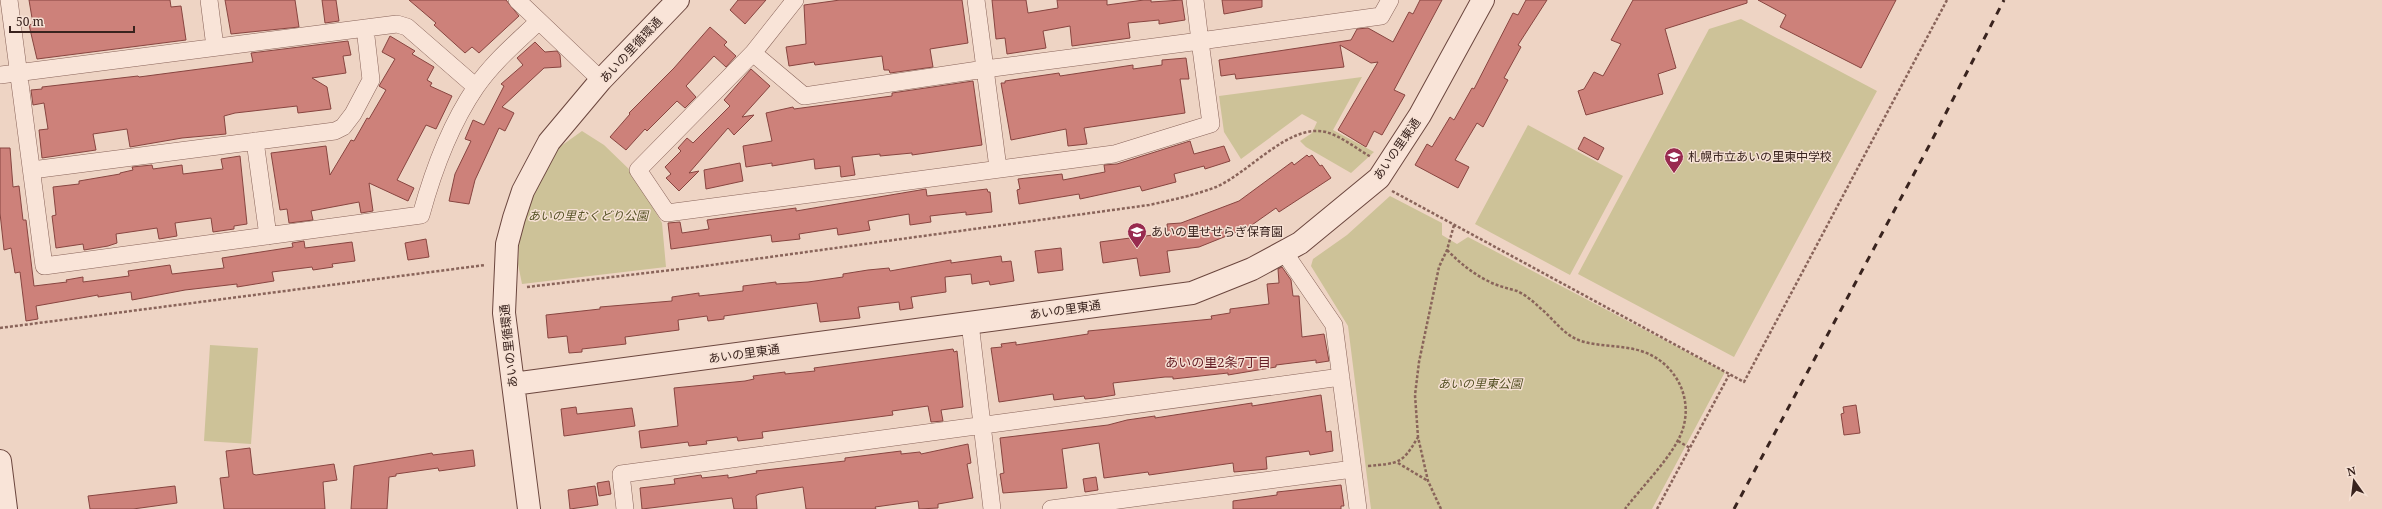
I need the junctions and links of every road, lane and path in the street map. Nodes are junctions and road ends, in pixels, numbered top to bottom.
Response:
1 (9, 0) edge
2 (209, 0) edge
3 (517, 0) edge
4 (678, 0) edge
5 (795, 0) edge
6 (976, 0) edge
7 (1195, 0) edge
8 (1390, 0) edge
9 (1483, 0) edge
10 (1947, 0) edge
11 (539, 21) junction
12 (365, 28) junction
13 (1200, 41) junction
14 (214, 47) junction
15 (753, 52) junction
16 (985, 70) junction
17 (18, 73) junction
18 (0, 75) edge
19 (602, 80) junction
20 (476, 87) junction
21 (254, 141) junction
22 (1371, 157) dead end
23 (998, 168) junction
24 (32, 170) junction
25 (1390, 190) dead end
26 (1454, 225) junction
27 (268, 236) junction
28 (1447, 250) junction
29 (1284, 252) junction
30 (485, 265) dead end
31 (527, 287) dead end
32 (970, 323) junction
33 (0, 328) edge
34 (1729, 374) junction
35 (1341, 377) junction
36 (513, 384) junction
37 (981, 426) junction
38 (1418, 437) junction
39 (1678, 441) junction
40 (1690, 448) junction
41 (0, 461) edge
42 (1398, 463) junction
43 (1359, 468) junction
44 (1428, 481) junction
45 (6, 509) edge
46 (530, 509) edge
47 (625, 509) edge
48 (992, 509) edge
49 (1051, 509) edge
50 (1358, 509) edge
51 (1441, 509) edge
52 (1625, 509) edge
53 (1657, 509) edge

1 - 17 street
2 - 14 street
3 - 11 street
4 - 19 street, あいの里循環通
5 - 15 street
6 - 16 street
7 - 13 street
8 - 13 street
9 - 29 street, あいの里東通
10 - 34 path
11 - 19 street
11 - 20 street
12 - 14 street
12 - 20 street
12 - 21 street
13 - 16 street
13 - 23 street
14 - 17 street
15 - 16 street
15 - 23 street
16 - 23 street
17 - 18 street
17 - 24 street
19 - 36 street, あいの里循環通
20 - 27 street
21 - 24 street
21 - 27 street
22 - 31 path
24 - 27 street
25 - 26 path
26 - 28 path
26 - 34 path
28 - 38 path
28 - 39 path
29 - 32 street, あいの里東通
29 - 35 street
30 - 33 path
32 - 36 street, あいの里東通
32 - 37 street
34 - 40 path
35 - 37 street
35 - 43 street
36 - 46 street, あいの里循環通
37 - 47 street
37 - 48 street
38 - 42 path
38 - 44 path
39 - 40 path
39 - 52 path
40 - 53 path
41 - 45 street
42 - 43 path
42 - 44 path
43 - 49 street
43 - 50 street
44 - 51 path

